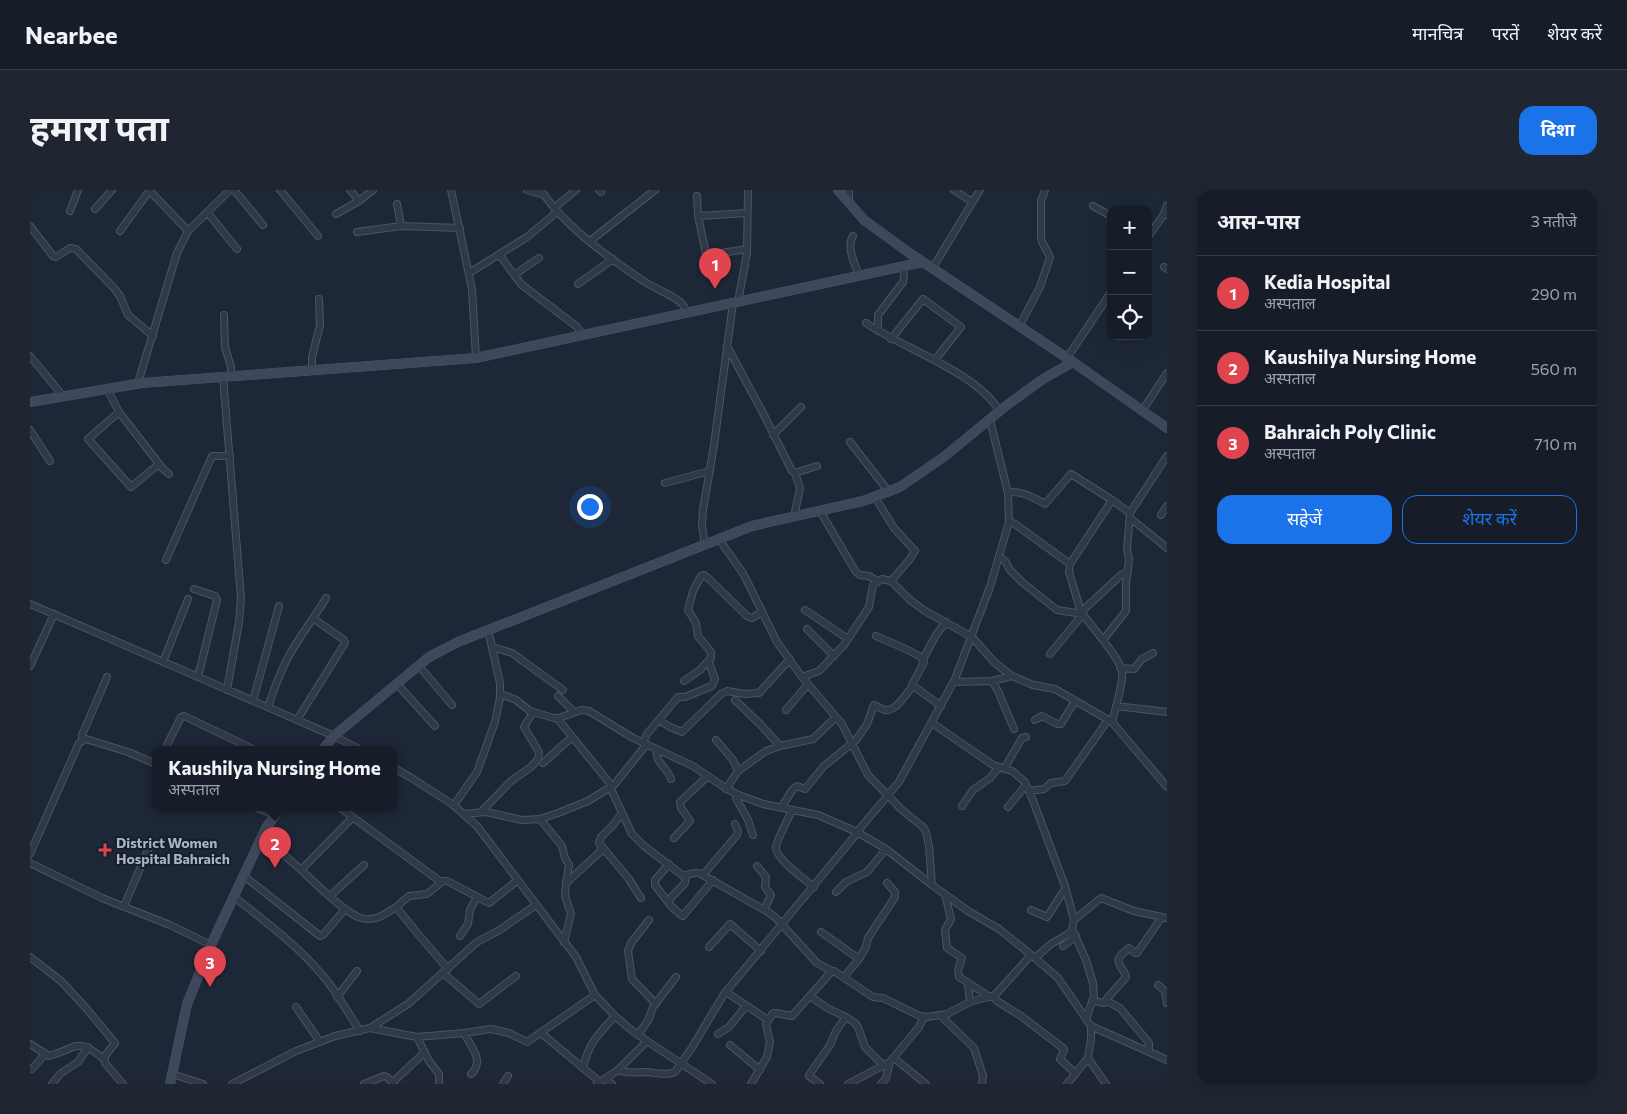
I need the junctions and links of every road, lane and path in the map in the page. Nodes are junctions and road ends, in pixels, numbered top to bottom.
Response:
1 (78, 190) edge
2 (112, 190) edge
3 (150, 190) edge
4 (230, 190) edge
5 (234, 190) edge
6 (280, 190) edge
7 (350, 190) edge
8 (373, 190) edge
9 (451, 190) edge
10 (527, 190) edge
11 (576, 190) edge
12 (655, 190) edge
13 (748, 190) edge
14 (838, 190) edge
15 (849, 190) edge
16 (954, 190) edge
17 (980, 190) edge
18 (1045, 190) edge
19 (543, 192) edge
20 (697, 196) dead end
21 (359, 201) junction
22 (848, 202) junction
23 (972, 202) junction
24 (397, 204) dead end
25 (1093, 206) dead end
26 (1167, 206) edge
27 (95, 209) dead end
28 (556, 210) junction
29 (70, 211) dead end
30 (207, 212) junction
31 (747, 213) junction
32 (336, 214) dead end
33 (1107, 214) edge
34 (1166, 214) edge
35 (698, 216) junction
36 (263, 225) dead end
37 (30, 226) edge
38 (400, 226) junction
39 (460, 228) junction
40 (120, 231) dead end
41 (188, 231) junction
42 (357, 232) dead end
43 (1152, 232) edge
44 (318, 236) dead end
45 (853, 236) dead end
46 (590, 241) junction
47 (237, 249) dead end
48 (747, 249) junction
49 (499, 254) junction
50 (540, 258) dead end
51 (613, 259) junction
52 (923, 262) junction
53 (903, 267) junction
54 (932, 268) junction
55 (469, 273) junction
56 (514, 276) junction
57 (859, 276) junction
58 (578, 284) dead end
59 (1109, 295) edge
60 (319, 299) dead end
61 (736, 302) junction
62 (688, 313) junction
63 (224, 315) dead end
64 (866, 323) dead end
65 (1019, 327) junction
66 (878, 331) junction
67 (583, 335) junction
68 (153, 336) junction
69 (892, 339) junction
70 (728, 346) junction
71 (30, 356) edge
72 (476, 358) junction
73 (935, 360) junction
74 (1070, 360) junction
75 (312, 370) junction
76 (1167, 372) edge
77 (227, 376) junction
78 (138, 384) junction
79 (107, 389) junction
80 (62, 396) junction
81 (30, 402) edge
82 (800, 407) dead end
83 (1142, 411) junction
84 (119, 412) junction
85 (1000, 412) junction
86 (990, 420) junction
87 (1167, 428) edge
88 (30, 430) edge
89 (773, 435) junction
90 (850, 442) dead end
91 (230, 456) junction
92 (1167, 456) edge
93 (50, 461) dead end
94 (159, 464) junction
95 (817, 466) dead end
96 (710, 471) junction
97 (795, 473) junction
98 (170, 474) dead end
99 (665, 483) dead end
100 (889, 492) junction
101 (1008, 492) junction
102 (875, 497) junction
103 (1112, 500) junction
104 (1167, 506) edge
105 (820, 511) junction
106 (1160, 515) dead end
107 (1130, 516) junction
108 (794, 517) junction
109 (1009, 522) junction
110 (719, 539) junction
111 (704, 544) junction
112 (1167, 548) edge
113 (999, 556) junction
114 (166, 560) dead end
115 (1070, 564) junction
116 (1128, 572) junction
117 (878, 581) junction
118 (892, 581) junction
119 (194, 589) dead end
120 (326, 598) dead end
121 (188, 599) dead end
122 (30, 604) edge
123 (279, 606) dead end
124 (804, 610) dead end
125 (762, 612) junction
126 (1082, 613) junction
127 (54, 614) junction
128 (314, 619) junction
129 (946, 622) junction
130 (807, 629) dead end
131 (488, 630) junction
132 (876, 636) dead end
133 (972, 637) junction
134 (848, 639) junction
135 (1103, 640) junction
136 (492, 647) junction
137 (1153, 653) dead end
138 (1050, 654) dead end
139 (834, 656) junction
140 (790, 658) junction
141 (923, 659) junction
142 (163, 662) junction
143 (709, 663) junction
144 (30, 666) edge
145 (419, 666) junction
146 (1120, 668) junction
147 (1012, 676) junction
148 (107, 677) dead end
149 (198, 677) junction
150 (802, 677) junction
151 (684, 681) dead end
152 (992, 681) junction
153 (954, 682) junction
154 (397, 684) junction
155 (808, 684) junction
156 (912, 687) junction
157 (228, 690) junction
158 (563, 690) dead end
159 (500, 694) junction
160 (558, 696) dead end
161 (735, 700) dead end
162 (253, 701) junction
163 (1075, 701) junction
164 (452, 705) dead end
165 (941, 706) junction
166 (1116, 706) junction
167 (268, 708) junction
168 (786, 710) dead end
169 (533, 712) junction
170 (574, 712) junction
171 (1167, 712) edge
172 (836, 717) junction
173 (557, 718) junction
174 (297, 720) junction
175 (659, 720) junction
176 (1035, 720) dead end
177 (1110, 721) junction
178 (932, 723) junction
179 (436, 726) dead end
180 (1014, 729) dead end
181 (334, 736) junction
182 (1026, 737) dead end
183 (572, 738) junction
184 (82, 740) junction
185 (716, 740) dead end
186 (644, 744) junction
187 (852, 744) junction
188 (166, 746) edge
189 (247, 746) edge
190 (326, 746) edge
191 (353, 746) edge
192 (780, 746) junction
193 (658, 750) junction
194 (152, 762) edge
195 (543, 764) dead end
196 (1001, 768) junction
197 (397, 770) edge
198 (738, 771) junction
199 (708, 776) junction
200 (670, 779) dead end
201 (611, 786) junction
202 (1167, 787) edge
203 (1028, 788) junction
204 (726, 789) junction
205 (736, 794) junction
206 (888, 795) junction
207 (454, 805) junction
208 (962, 806) dead end
209 (1008, 807) dead end
210 (781, 808) junction
211 (792, 810) junction
212 (265, 811) edge
213 (278, 811) edge
214 (344, 811) edge
215 (480, 812) junction
216 (463, 814) junction
217 (621, 814) junction
218 (275, 815) junction
219 (352, 818) junction
220 (540, 819) junction
221 (735, 824) dead end
222 (858, 832) junction
223 (753, 835) dead end
224 (261, 838) junction
225 (674, 838) dead end
226 (151, 843) dead end
227 (602, 847) junction
228 (886, 849) junction
229 (30, 854) edge
230 (30, 863) edge
231 (669, 864) junction
232 (364, 865) dead end
233 (758, 866) dead end
234 (301, 870) junction
235 (703, 875) junction
236 (244, 876) junction
237 (686, 876) junction
238 (518, 880) junction
239 (713, 880) junction
240 (441, 882) junction
241 (566, 883) junction
242 (887, 883) dead end
243 (932, 885) junction
244 (814, 888) junction
245 (1065, 889) junction
246 (836, 892) dead end
247 (945, 894) junction
248 (330, 896) junction
249 (234, 897) junction
250 (476, 897) junction
251 (641, 898) dead end
252 (668, 901) junction
253 (536, 905) junction
254 (124, 906) junction
255 (396, 906) junction
256 (345, 909) junction
257 (764, 910) junction
258 (1031, 910) dead end
259 (1164, 918) edge
260 (650, 920) dead end
261 (1074, 920) junction
262 (782, 926) junction
263 (821, 932) dead end
264 (1075, 934) junction
265 (460, 936) dead end
266 (564, 942) junction
267 (211, 945) junction
268 (1063, 946) dead end
269 (709, 947) dead end
270 (761, 951) junction
271 (1033, 956) junction
272 (30, 957) edge
273 (859, 959) junction
274 (357, 971) dead end
275 (445, 971) junction
276 (832, 971) junction
277 (516, 976) dead end
278 (676, 977) dead end
279 (844, 977) junction
280 (968, 983) junction
281 (1158, 985) dead end
282 (726, 992) junction
283 (595, 995) junction
284 (810, 996) junction
285 (337, 997) junction
286 (991, 997) junction
287 (1092, 1000) junction
288 (970, 1002) junction
289 (1104, 1002) junction
290 (1167, 1003) edge
291 (656, 1004) junction
292 (746, 1006) junction
293 (296, 1007) dead end
294 (940, 1015) junction
295 (615, 1016) junction
296 (846, 1016) junction
297 (924, 1017) junction
298 (1086, 1019) junction
299 (768, 1020) junction
300 (1091, 1026) junction
301 (370, 1028) junction
302 (360, 1030) junction
303 (464, 1033) junction
304 (541, 1033) junction
305 (718, 1034) dead end
306 (638, 1035) junction
307 (416, 1036) junction
308 (647, 1041) junction
309 (320, 1042) junction
310 (30, 1044) edge
311 (730, 1045) dead end
312 (88, 1047) junction
313 (1149, 1051) junction
314 (425, 1052) junction
315 (44, 1054) junction
316 (1088, 1058) junction
317 (104, 1059) junction
318 (1167, 1060) edge
319 (889, 1062) junction
320 (680, 1063) junction
321 (583, 1068) junction
322 (32, 1069) dead end
323 (618, 1070) junction
324 (760, 1070) junction
325 (1075, 1073) junction
326 (172, 1074) junction
327 (471, 1074) dead end
328 (508, 1076) dead end
329 (601, 1082) edge
330 (394, 1083) edge
331 (52, 1084) edge
332 (123, 1084) edge
333 (170, 1084) edge
334 (203, 1084) edge
335 (232, 1084) edge
336 (364, 1084) edge
337 (439, 1084) edge
338 (503, 1084) edge
339 (612, 1084) edge
340 (712, 1084) edge
341 (751, 1084) edge
342 (820, 1084) edge
343 (848, 1084) edge
344 (881, 1084) edge
345 (926, 1084) edge
346 (982, 1084) edge
347 (1067, 1084) edge
348 (1106, 1084) edge

1 - 29 street
2 - 27 street
3 - 40 street
3 - 41 street
4 - 30 street
5 - 36 street
6 - 44 street
7 - 21 street
8 - 21 street
9 - 39 street
10 - 19 street
11 - 28 street
12 - 46 street
13 - 31 street
14 - 22 main road
15 - 22 street
16 - 23 street
17 - 23 street
18 - 65 street
19 - 28 street
20 - 35 street
21 - 32 street
22 - 52 main road
23 - 54 street
24 - 38 street
25 - 33 street
26 - 34 street
28 - 46 street
28 - 49 street
30 - 41 street
30 - 47 street
31 - 35 street
31 - 48 street
34 - 43 street
35 - 48 street
37 - 68 street
38 - 39 street
38 - 42 street
39 - 55 street
41 - 68 street
45 - 57 street
46 - 51 street
48 - 61 street
49 - 55 street
49 - 56 street
50 - 56 street
51 - 58 street
51 - 62 street
52 - 53 main road
52 - 54 main road
53 - 57 main road
53 - 66 street
54 - 65 main road
55 - 72 street
56 - 67 street
57 - 61 main road
59 - 74 street
60 - 75 street
61 - 62 main road
61 - 70 street
62 - 67 main road
63 - 77 street
64 - 66 street
65 - 74 main road
66 - 69 street
67 - 72 main road
68 - 78 street
69 - 73 street
69 - 73 street
70 - 89 street
70 - 96 street
71 - 80 street
72 - 75 main road
73 - 85 street
74 - 83 main road
74 - 85 main road
75 - 77 main road
76 - 83 street
77 - 78 main road
77 - 91 street
78 - 79 main road
79 - 80 main road
79 - 84 street
80 - 81 main road
82 - 89 street
83 - 87 main road
84 - 94 street
84 - 94 street
85 - 86 main road
86 - 100 main road
86 - 101 street
88 - 93 street
89 - 97 street
90 - 100 street
91 - 114 street
91 - 157 street
92 - 107 street
94 - 98 street
95 - 97 street
96 - 99 street
96 - 111 street
97 - 108 street
100 - 102 main road
101 - 103 street
101 - 109 street
102 - 105 main road
102 - 118 street
103 - 107 street
103 - 115 street
104 - 106 street
105 - 108 main road
105 - 117 street
107 - 112 street
107 - 116 street
108 - 110 main road
109 - 113 street
109 - 115 street
110 - 111 main road
110 - 125 street
111 - 131 main road
113 - 126 street
113 - 133 street
115 - 126 street
116 - 126 street
116 - 135 street
117 - 118 street
117 - 134 street
118 - 129 street
119 - 149 street
120 - 128 street
121 - 142 street
122 - 127 street
123 - 162 street
124 - 134 street
125 - 140 street
125 - 143 street
126 - 135 street
126 - 138 street
127 - 142 street
127 - 144 street
128 - 167 street
128 - 174 street
129 - 133 street
129 - 141 street
130 - 139 street
131 - 136 street
131 - 145 main road
132 - 141 street
133 - 147 street
133 - 153 street
134 - 139 street
135 - 146 street
136 - 158 street
136 - 159 street
137 - 146 street
139 - 150 street
140 - 150 street
140 - 175 street
141 - 156 street
142 - 149 street
143 - 151 street
143 - 175 street
145 - 154 main road
145 - 164 street
146 - 166 street
147 - 152 street
147 - 163 street
148 - 184 street
149 - 157 street
150 - 155 street
152 - 153 street
152 - 180 street
153 - 165 street
154 - 179 street
154 - 181 main road
155 - 168 street
155 - 172 street
156 - 165 street
156 - 187 street
157 - 162 street
159 - 169 street
159 - 207 street
160 - 170 street
161 - 192 street
162 - 167 street
163 - 176 street
163 - 177 street
165 - 178 street
166 - 171 street
166 - 177 street
167 - 174 street
169 - 173 street
169 - 215 street
170 - 173 street
170 - 186 street
172 - 187 street
172 - 192 street
173 - 183 street
174 - 181 street
175 - 186 street
177 - 202 street
177 - 203 street
178 - 196 street
178 - 206 street
181 - 190 main road
181 - 191 street
182 - 196 street
183 - 195 street
183 - 201 street
184 - 194 street
184 - 229 street
185 - 198 street
186 - 193 street
186 - 201 street
187 - 206 street
187 - 210 street
188 - 189 street
192 - 198 street
193 - 199 street
193 - 200 street
196 - 203 street
196 - 208 street
197 - 207 street
198 - 204 street
199 - 204 street
199 - 225 street
201 - 217 street
201 - 220 street
203 - 209 street
203 - 245 street
204 - 205 street
205 - 210 street
205 - 223 street
206 - 222 street
206 - 243 street
207 - 216 street
210 - 211 street
211 - 222 street
211 - 244 street
212 - 218 street
213 - 218 main road
214 - 219 street
215 - 216 street
215 - 220 street
216 - 238 street
217 - 227 street
217 - 231 street
218 - 224 main road
219 - 234 street
219 - 240 street
220 - 241 street
221 - 235 street
222 - 228 street
222 - 244 street
224 - 234 street
224 - 236 main road
226 - 254 street
227 - 241 street
227 - 251 street
228 - 243 street
228 - 246 street
230 - 254 street
231 - 237 street
231 - 252 street
232 - 248 street
233 - 257 street
234 - 248 street
235 - 237 street
235 - 239 street
236 - 249 main road
236 - 256 street
237 - 252 street
238 - 250 street
238 - 253 street
239 - 252 street
239 - 257 street
240 - 250 street
240 - 255 street
241 - 266 street
242 - 273 street
243 - 247 street
244 - 262 street
245 - 258 street
245 - 261 street
247 - 271 street
247 - 280 street
248 - 256 street
249 - 267 main road
249 - 285 street
250 - 265 street
253 - 266 street
253 - 275 street
254 - 267 street
255 - 256 street
255 - 275 street
257 - 262 street
259 - 261 street
259 - 289 street
260 - 291 street
261 - 264 street
262 - 270 street
262 - 276 street
263 - 273 street
264 - 268 street
264 - 271 street
264 - 287 street
266 - 283 street
267 - 326 main road
269 - 270 street
270 - 282 street
271 - 286 street
271 - 298 street
272 - 317 street
273 - 279 street
274 - 285 street
275 - 277 street
275 - 301 street
276 - 279 street
276 - 284 street
278 - 291 street
279 - 297 street
280 - 286 street
280 - 288 street
281 - 290 street
282 - 292 street
282 - 320 street
283 - 295 street
283 - 304 street
284 - 296 street
284 - 299 street
285 - 302 street
286 - 288 street
286 - 325 street
287 - 289 street
287 - 298 street
288 - 294 street
289 - 313 street
291 - 306 street
292 - 299 street
292 - 305 street
293 - 309 street
294 - 297 street
294 - 346 street
295 - 306 street
295 - 321 street
296 - 319 street
296 - 342 street
297 - 319 street
298 - 300 street
299 - 324 street
300 - 313 street
300 - 316 street
301 - 302 street
301 - 307 street
302 - 309 street
303 - 304 street
303 - 307 street
303 - 327 street
304 - 321 street
306 - 308 street
307 - 314 street
308 - 320 street
308 - 323 street
309 - 335 street
310 - 315 street
311 - 324 street
312 - 315 street
312 - 317 street
312 - 331 street
313 - 318 street
314 - 330 street
314 - 337 street
315 - 322 street
316 - 325 street
316 - 348 street
317 - 332 street
319 - 343 street
319 - 344 street
319 - 345 street
320 - 323 street
320 - 340 street
321 - 329 street
323 - 329 street
324 - 341 street
325 - 347 street
326 - 333 main road
326 - 334 street
328 - 338 street
329 - 339 street
330 - 336 street

